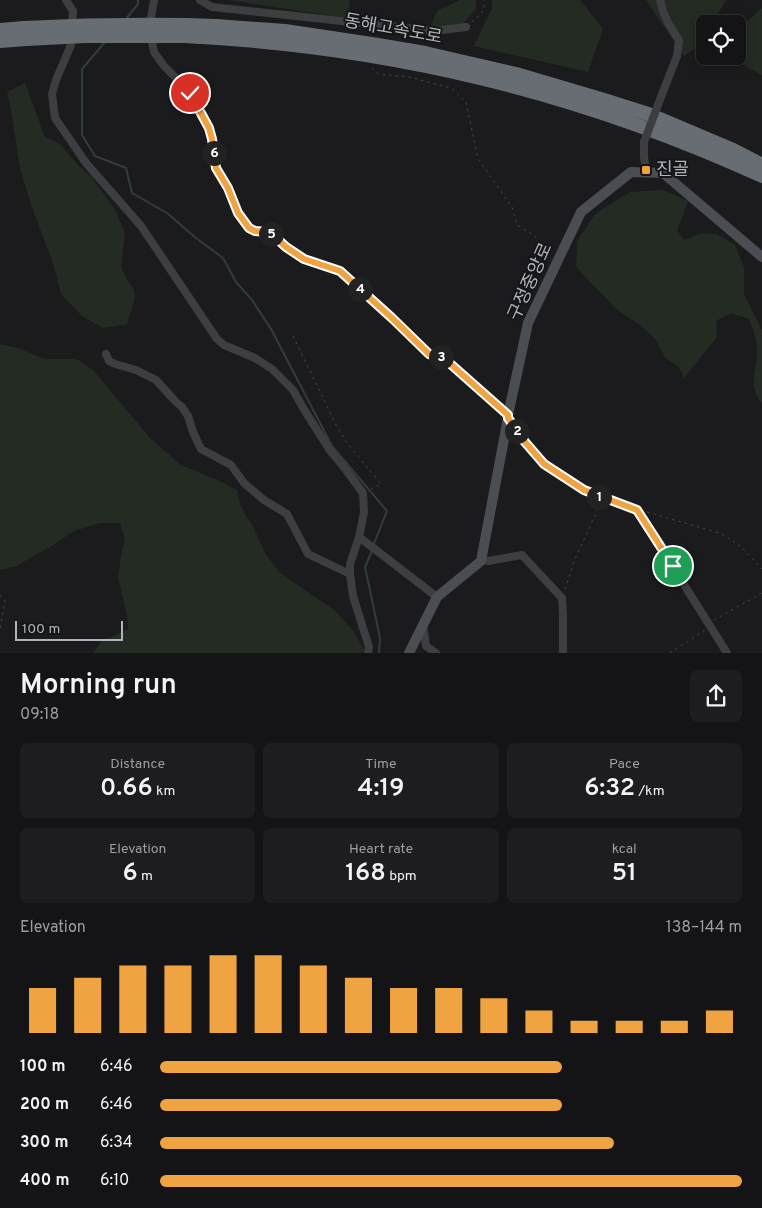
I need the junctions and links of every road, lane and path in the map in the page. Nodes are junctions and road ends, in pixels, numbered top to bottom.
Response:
1 (66, 0) edge
2 (154, 0) edge
3 (200, 0) edge
4 (484, 0) edge
5 (660, 0) edge
6 (466, 27) joint
7 (0, 30) edge
8 (185, 31) junction
9 (25, 33) junction
10 (0, 41) edge
11 (372, 65) dead end
12 (762, 165) edge
13 (646, 172) junction
14 (762, 176) edge
15 (762, 257) edge
16 (555, 267) junction
17 (294, 336) dead end
18 (106, 354) dead end
19 (508, 417) junction
20 (366, 492) dead end
21 (602, 498) junction
22 (637, 510) junction
23 (362, 539) junction
24 (482, 559) junction
25 (762, 569) edge
26 (350, 574) junction
27 (762, 593) edge
28 (0, 595) edge
29 (437, 597) junction
30 (562, 598) junction
31 (423, 624) junction
32 (710, 625) junction
33 (0, 629) edge
34 (425, 650) edge
35 (368, 653) edge
36 (409, 653) edge
37 (436, 653) edge
38 (563, 653) edge
39 (670, 653) edge
40 (728, 653) edge

1 - 23 street
2 - 19 street
3 - 6 street
4 - 6 path
5 - 13 street, bridge
7 - 9 highway, 동해고속도로
8 - 9 highway, 동해고속도로, bridge
8 - 12 highway, 동해고속도로
8 - 14 highway, 동해고속도로
9 - 10 highway, 동해고속도로
11 - 16 path
13 - 15 street
13 - 16 street, 구정중앙로
16 - 19 street, 구정중앙로
17 - 20 path
18 - 26 street
19 - 21 street
19 - 24 street, 구정중앙로
21 - 22 street
21 - 30 path
22 - 25 path
22 - 32 street
23 - 26 street
23 - 29 street
24 - 29 street
24 - 30 street
26 - 35 street
27 - 32 path
28 - 33 path
29 - 31 street
30 - 38 street
31 - 34 street
31 - 36 street
32 - 39 path
32 - 40 street
34 - 37 street

